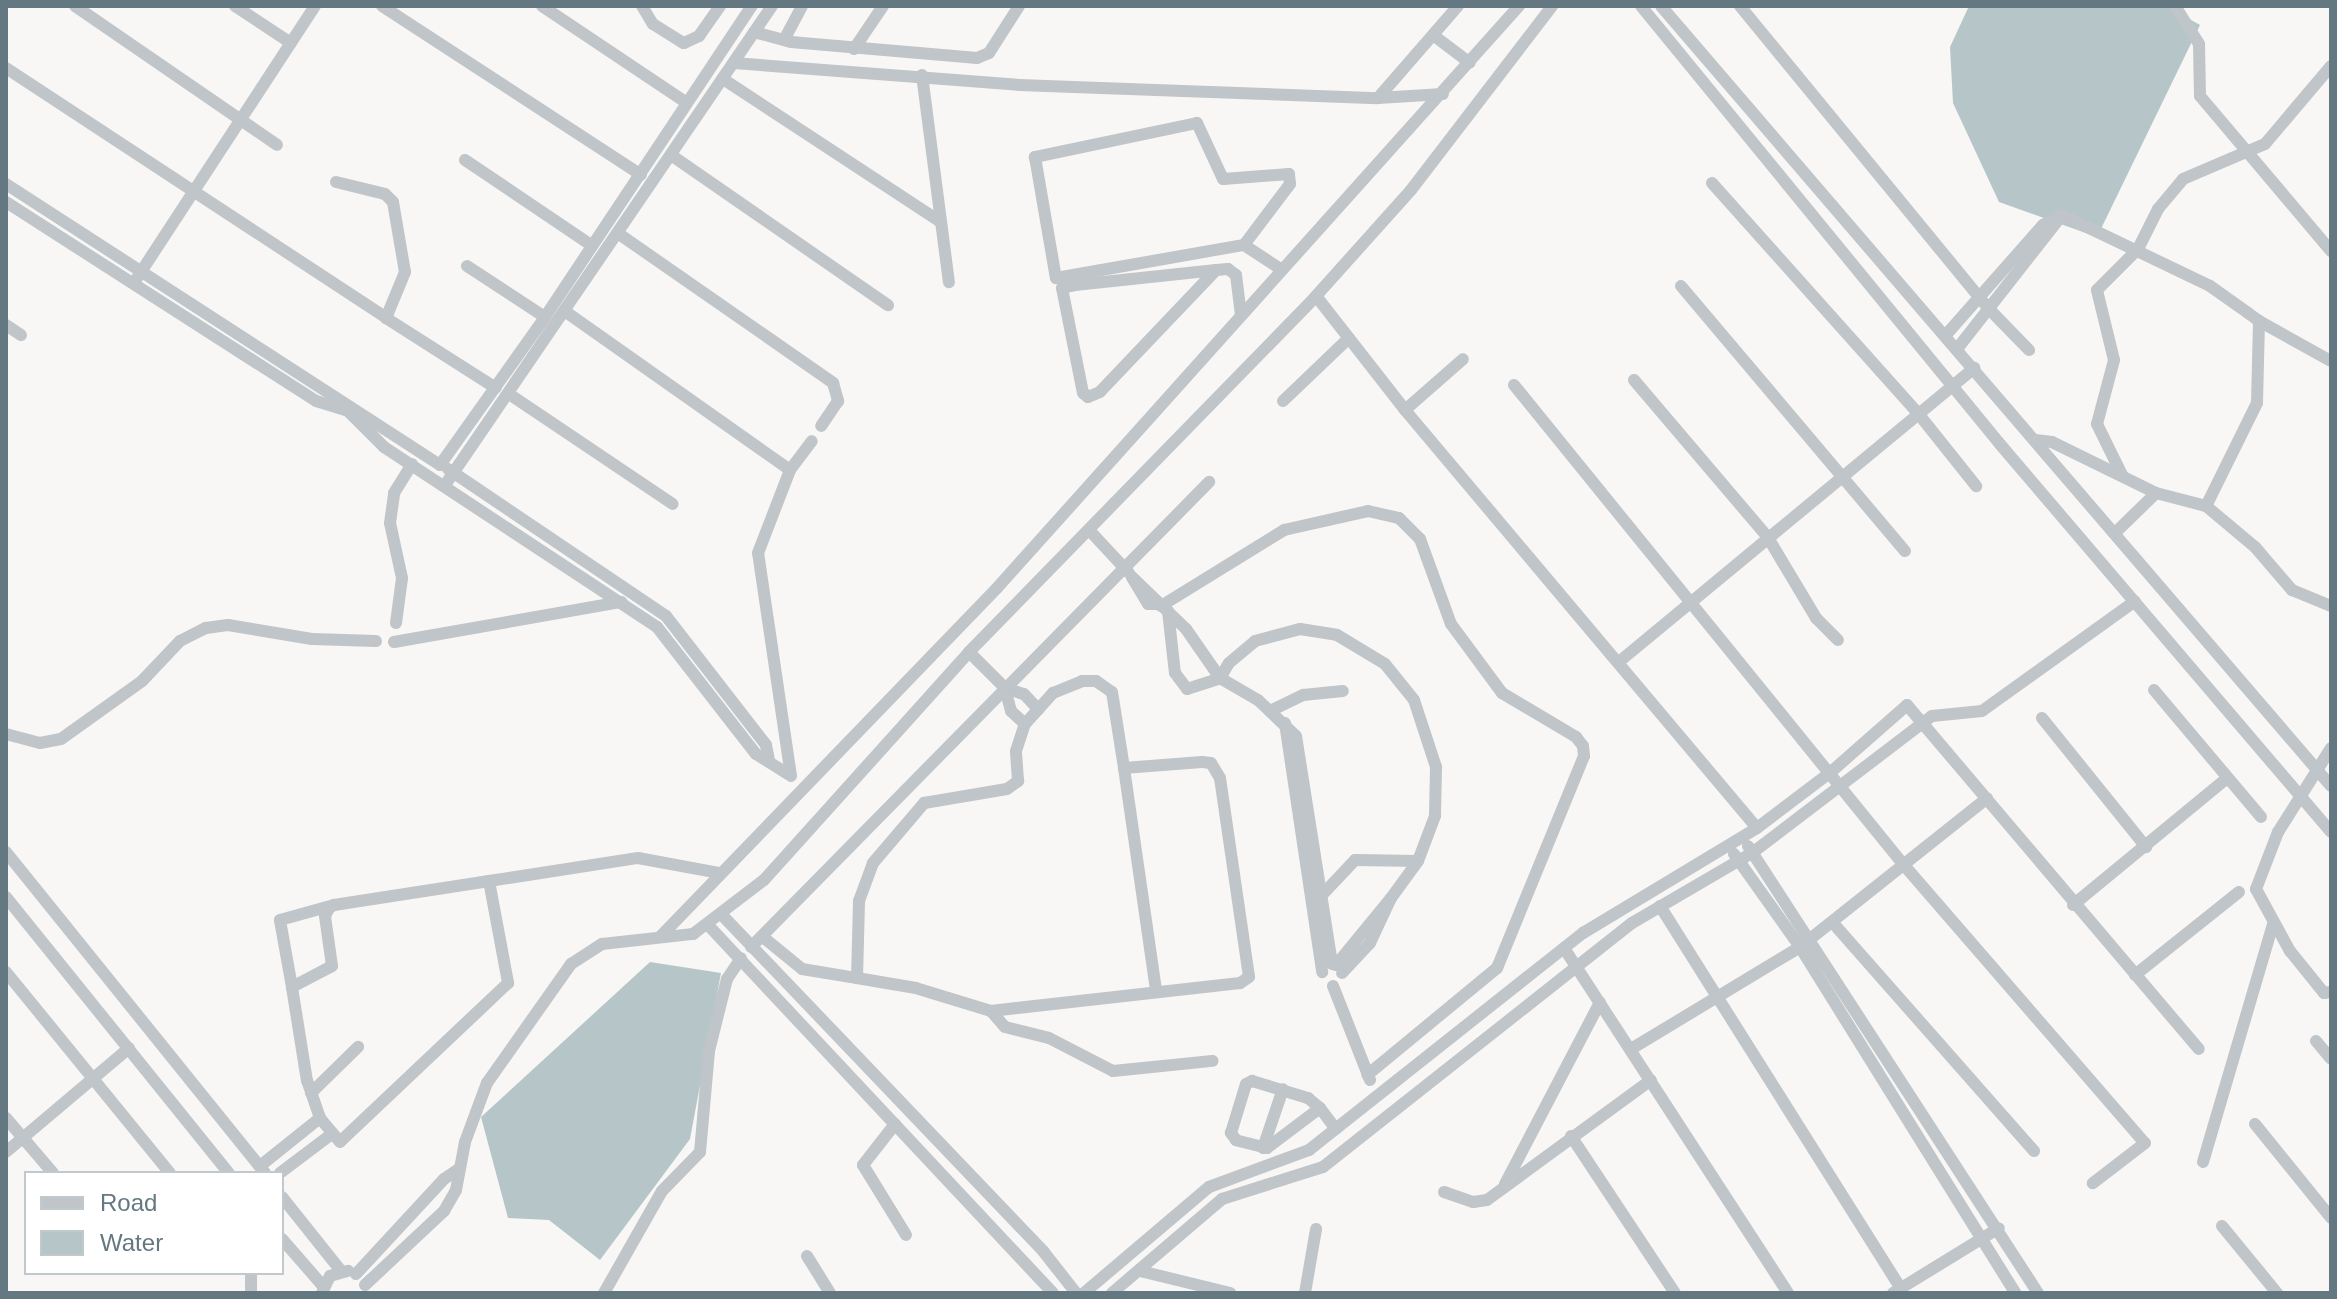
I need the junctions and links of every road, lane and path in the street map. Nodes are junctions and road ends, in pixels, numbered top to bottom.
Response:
1 (75, 6) edge
2 (235, 6) edge
3 (315, 6) edge
4 (382, 6) edge
5 (542, 6) edge
6 (657, 6) edge
7 (720, 6) edge
8 (752, 6) edge
9 (772, 6) edge
10 (802, 6) edge
11 (883, 6) edge
12 (1458, 6) edge
13 (1519, 6) edge
14 (1552, 6) edge
15 (1641, 6) edge
16 (1661, 6) edge
17 (1740, 6) edge
18 (2175, 6) edge
19 (1013, 8) edge
20 (645, 12) edge
21 (754, 32) junction
22 (1433, 35) junction
23 (699, 36) junction
24 (784, 40) junction
25 (291, 43) junction
26 (854, 49) junction
27 (722, 51) junction
28 (734, 63) junction
29 (1470, 63) junction
30 (2331, 66) edge
31 (6, 68) edge
32 (922, 75) junction
33 (723, 79) junction
34 (1443, 94) junction
35 (1378, 98) junction
36 (687, 103) junction
37 (243, 119) junction
38 (277, 145) dead end
39 (2247, 150) junction
40 (671, 155) junction
41 (465, 160) dead end
42 (641, 175) junction
43 (336, 182) dead end
44 (1712, 183) dead end
45 (6, 184) edge
46 (195, 190) junction
47 (6, 202) edge
48 (2062, 215) junction
49 (941, 222) junction
50 (619, 234) junction
51 (591, 245) junction
52 (1244, 245) junction
53 (2138, 249) junction
54 (2331, 251) edge
55 (467, 266) dead end
56 (578, 266) junction
57 (1216, 270) junction
58 (1282, 270) junction
59 (141, 271) junction
60 (591, 274) junction
61 (949, 282) dead end
62 (132, 284) junction
63 (1681, 286) dead end
64 (1316, 296) junction
65 (1980, 298) junction
66 (888, 305) dead end
67 (203, 310) junction
68 (1990, 310) junction
69 (566, 312) junction
70 (1241, 315) junction
71 (545, 317) junction
72 (386, 318) junction
73 (2259, 321) junction
74 (197, 323) junction
75 (6, 325) edge
76 (21, 335) dead end
77 (1945, 336) junction
78 (1349, 338) junction
79 (1957, 349) junction
80 (2029, 350) dead end
81 (1463, 359) dead end
82 (2331, 361) edge
83 (1974, 368) junction
84 (1634, 380) dead end
85 (1950, 383) junction
86 (1514, 385) dead end
87 (496, 388) junction
88 (509, 394) junction
89 (1283, 401) dead end
90 (344, 406) junction
91 (1405, 410) junction
92 (1917, 412) junction
93 (821, 426) dead end
94 (2035, 440) junction
95 (812, 441) dead end
96 (412, 464) junction
97 (440, 465) junction
98 (790, 470) junction
99 (453, 473) junction
100 (1845, 474) junction
101 (2122, 475) junction
102 (432, 477) junction
103 (1209, 482) dead end
104 (445, 485) junction
105 (1976, 486) dead end
106 (2156, 493) junction
107 (673, 504) dead end
108 (2206, 506) junction
109 (1090, 531) junction
110 (2115, 533) junction
111 (1767, 536) junction
112 (1905, 551) dead end
113 (1128, 573) junction
114 (1692, 599) junction
115 (2135, 601) junction
116 (622, 602) junction
117 (2331, 606) edge
118 (1162, 607) junction
119 (396, 623) dead end
120 (1838, 640) dead end
121 (376, 641) dead end
122 (394, 642) dead end
123 (969, 652) junction
124 (1620, 661) junction
125 (1220, 678) junction
126 (1005, 688) junction
127 (2154, 690) dead end
128 (1343, 691) dead end
129 (1038, 709) junction
130 (1270, 711) junction
131 (2042, 718) dead end
132 (1285, 723) junction
133 (1923, 723) junction
134 (1025, 724) junction
135 (6, 734) edge
136 (2331, 748) edge
137 (769, 760) junction
138 (1124, 768) junction
139 (2317, 770) junction
140 (1832, 771) junction
141 (788, 774) junction
142 (2227, 778) junction
143 (1843, 785) junction
144 (2331, 786) edge
145 (801, 788) junction
146 (2301, 797) junction
147 (1987, 798) junction
148 (2261, 817) dead end
149 (1757, 828) junction
150 (2331, 832) edge
151 (1742, 837) junction
152 (1729, 846) junction
153 (2146, 847) junction
154 (6, 852) edge
155 (1752, 853) junction
156 (1738, 860) junction
157 (1418, 861) junction
158 (1903, 864) junction
159 (719, 873) junction
160 (489, 881) junction
161 (2239, 892) dead end
162 (1322, 895) junction
163 (6, 897) edge
164 (334, 905) junction
165 (2073, 905) junction
166 (1660, 906) junction
167 (722, 915) junction
168 (1833, 923) junction
169 (2273, 924) junction
170 (708, 925) junction
171 (660, 937) junction
172 (764, 938) junction
173 (1810, 938) junction
174 (751, 947) junction
175 (1800, 947) junction
176 (1564, 948) junction
177 (741, 958) junction
178 (1576, 964) junction
179 (1333, 968) junction
180 (6, 972) edge
181 (2135, 975) junction
182 (857, 978) junction
183 (292, 987) junction
184 (1156, 990) junction
185 (2331, 992) edge
186 (1719, 1000) junction
187 (1600, 1002) junction
188 (991, 1011) junction
189 (2316, 1041) dead end
190 (358, 1047) dead end
191 (129, 1048) junction
192 (1631, 1049) junction
193 (2199, 1049) dead end
194 (2331, 1059) edge
195 (1212, 1061) dead end
196 (92, 1080) junction
197 (1651, 1080) junction
198 (1283, 1089) junction
199 (311, 1093) junction
200 (1320, 1108) junction
201 (6, 1118) edge
202 (320, 1118) junction
203 (895, 1124) junction
204 (2255, 1124) dead end
205 (1336, 1129) junction
206 (333, 1133) junction
207 (1571, 1136) junction
208 (23, 1139) junction
209 (1263, 1148) junction
210 (2034, 1151) dead end
211 (6, 1152) edge
212 (2203, 1162) dead end
213 (263, 1169) edge
214 (459, 1169) junction
215 (51, 1171) edge
216 (168, 1171) edge
217 (227, 1171) edge
218 (283, 1171) edge
219 (1221, 1181) junction
220 (2093, 1183) dead end
221 (1504, 1187) junction
222 (1234, 1192) junction
223 (1444, 1192) dead end
224 (284, 1200) edge
225 (2331, 1218) edge
226 (2222, 1226) dead end
227 (1999, 1228) junction
228 (1316, 1229) dead end
229 (906, 1235) dead end
230 (1981, 1237) junction
231 (284, 1242) edge
232 (807, 1256) dead end
233 (341, 1271) junction
234 (1140, 1271) junction
235 (356, 1274) junction
236 (366, 1289) edge
237 (1897, 1290) edge
238 (322, 1291) edge
239 (604, 1293) edge
240 (830, 1293) edge
241 (1053, 1293) edge
242 (1076, 1293) edge
243 (1084, 1293) edge
244 (1112, 1293) edge
245 (1230, 1293) edge
246 (1305, 1293) edge
247 (1675, 1293) edge
248 (1788, 1293) edge
249 (2015, 1293) edge
250 (2038, 1293) edge
251 (2277, 1293) edge

1 - 37 street
2 - 25 street
3 - 25 street
4 - 42 street
5 - 36 street
6 - 20 street
7 - 23 street
8 - 27 street
9 - 21 street
10 - 24 street
11 - 26 street
12 - 22 street
13 - 29 street
14 - 64 street
15 - 85 street
16 - 77 street
17 - 65 street
18 - 39 street
19 - 26 street
20 - 23 street
21 - 24 street
21 - 28 street
22 - 29 street
22 - 35 street
23 - 27 street
24 - 26 street
25 - 37 street
27 - 36 street
28 - 32 street
28 - 33 street
29 - 34 street
30 - 39 street
31 - 46 street
32 - 35 street
32 - 49 street
33 - 40 street
33 - 49 street
34 - 35 street
34 - 58 street
36 - 42 street
37 - 38 street
37 - 46 street
39 - 53 street
39 - 54 street
40 - 50 street
40 - 66 street
41 - 51 street
42 - 51 street
43 - 72 street
44 - 92 street
45 - 59 street
46 - 59 street
46 - 72 street
47 - 62 street
48 - 53 street
48 - 65 street
48 - 68 street
49 - 61 street
50 - 60 street
50 - 93 street
51 - 56 street
52 - 52 street
52 - 58 street
53 - 73 street
53 - 101 street
55 - 71 street
56 - 60 street
56 - 71 street
57 - 57 street
57 - 70 street
58 - 70 street
59 - 62 street
59 - 67 street
60 - 69 street
62 - 74 street
63 - 100 street
64 - 78 street
64 - 109 street
65 - 68 street
65 - 77 street
67 - 74 street
67 - 90 street
68 - 79 street
68 - 80 street
69 - 88 street
69 - 98 street
70 - 145 street
71 - 87 street
72 - 87 street
73 - 82 street
73 - 108 street
74 - 90 street
75 - 76 street
77 - 79 street
78 - 89 street
78 - 91 street
79 - 83 street
81 - 91 street
83 - 85 street
83 - 94 street
84 - 111 street
85 - 92 street
85 - 115 street
86 - 114 street
87 - 97 street
88 - 99 street
88 - 107 street
90 - 96 street
90 - 97 street
91 - 124 street
92 - 100 street
92 - 105 street
94 - 101 street
94 - 110 street
95 - 98 street
96 - 102 street
96 - 119 street
97 - 99 street
97 - 102 street
98 - 141 street
99 - 104 street
99 - 137 street
100 - 111 street
100 - 112 street
101 - 106 street
102 - 104 street
103 - 113 street
104 - 116 street
106 - 108 street
106 - 110 street
108 - 117 street
109 - 113 street
109 - 123 street
110 - 139 street
111 - 114 street
111 - 120 street
113 - 118 street
113 - 126 street
114 - 124 street
114 - 140 street
115 - 133 street
115 - 146 street
116 - 122 street
116 - 137 street
118 - 125 street
118 - 125 street
118 - 179 street
121 - 135 street
123 - 126 street
123 - 167 street
124 - 149 street
125 - 130 street
125 - 157 street
126 - 129 street
126 - 134 street
126 - 172 street
127 - 142 street
128 - 130 street
129 - 134 street
129 - 138 street
130 - 132 street
131 - 153 street
132 - 162 street
132 - 179 street
133 - 140 street
133 - 143 street
133 - 147 street
134 - 182 street
136 - 139 street
137 - 141 street
138 - 184 street
138 - 184 street
139 - 144 street
139 - 146 street
140 - 143 street
140 - 149 street
141 - 145 street
142 - 148 street
142 - 153 street
143 - 155 street
143 - 158 street
145 - 159 street
146 - 150 street
146 - 169 street
147 - 158 street
147 - 165 street
149 - 151 street
151 - 152 street
151 - 155 street
152 - 156 street
152 - 176 street
153 - 165 street
154 - 213 street
155 - 156 street
155 - 173 street
156 - 166 street
156 - 175 street
157 - 162 street
157 - 179 street
158 - 168 street
158 - 220 street
159 - 160 street
159 - 171 street
160 - 164 street
160 - 206 street
161 - 181 street
162 - 179 street
163 - 191 street
164 - 183 street
164 - 183 street
165 - 181 street
166 - 178 street
166 - 186 street
167 - 170 street
167 - 174 street
168 - 173 street
168 - 210 street
169 - 185 street
169 - 212 street
170 - 171 street
170 - 177 street
171 - 214 street
172 - 174 street
172 - 182 street
173 - 175 street
173 - 227 street
174 - 242 street
175 - 186 street
175 - 230 street
176 - 178 street
176 - 205 street
177 - 203 street
177 - 239 street
178 - 187 street
178 - 222 street
180 - 196 street
181 - 193 street
182 - 188 street
183 - 199 street
184 - 188 street
186 - 192 street
186 - 237 street
187 - 192 street
187 - 221 street
188 - 195 street
189 - 194 street
190 - 199 street
191 - 196 street
191 - 217 street
192 - 197 street
196 - 208 street
196 - 216 street
197 - 207 street
197 - 248 street
198 - 200 street
198 - 209 street
198 - 209 street
199 - 202 street
200 - 205 street
200 - 209 street
201 - 208 street
202 - 206 street
202 - 213 street
203 - 229 street
203 - 241 street
204 - 225 street
205 - 219 street
206 - 218 street
207 - 221 street
207 - 247 street
208 - 211 street
208 - 215 street
214 - 235 street
214 - 236 street
219 - 222 street
219 - 243 street
221 - 223 street
222 - 234 street
224 - 233 street
226 - 251 street
227 - 230 street
227 - 250 street
228 - 246 street
230 - 237 street
230 - 249 street
231 - 238 street
232 - 240 street
233 - 235 street
233 - 238 street
234 - 244 street
234 - 245 street
235 - 236 street

